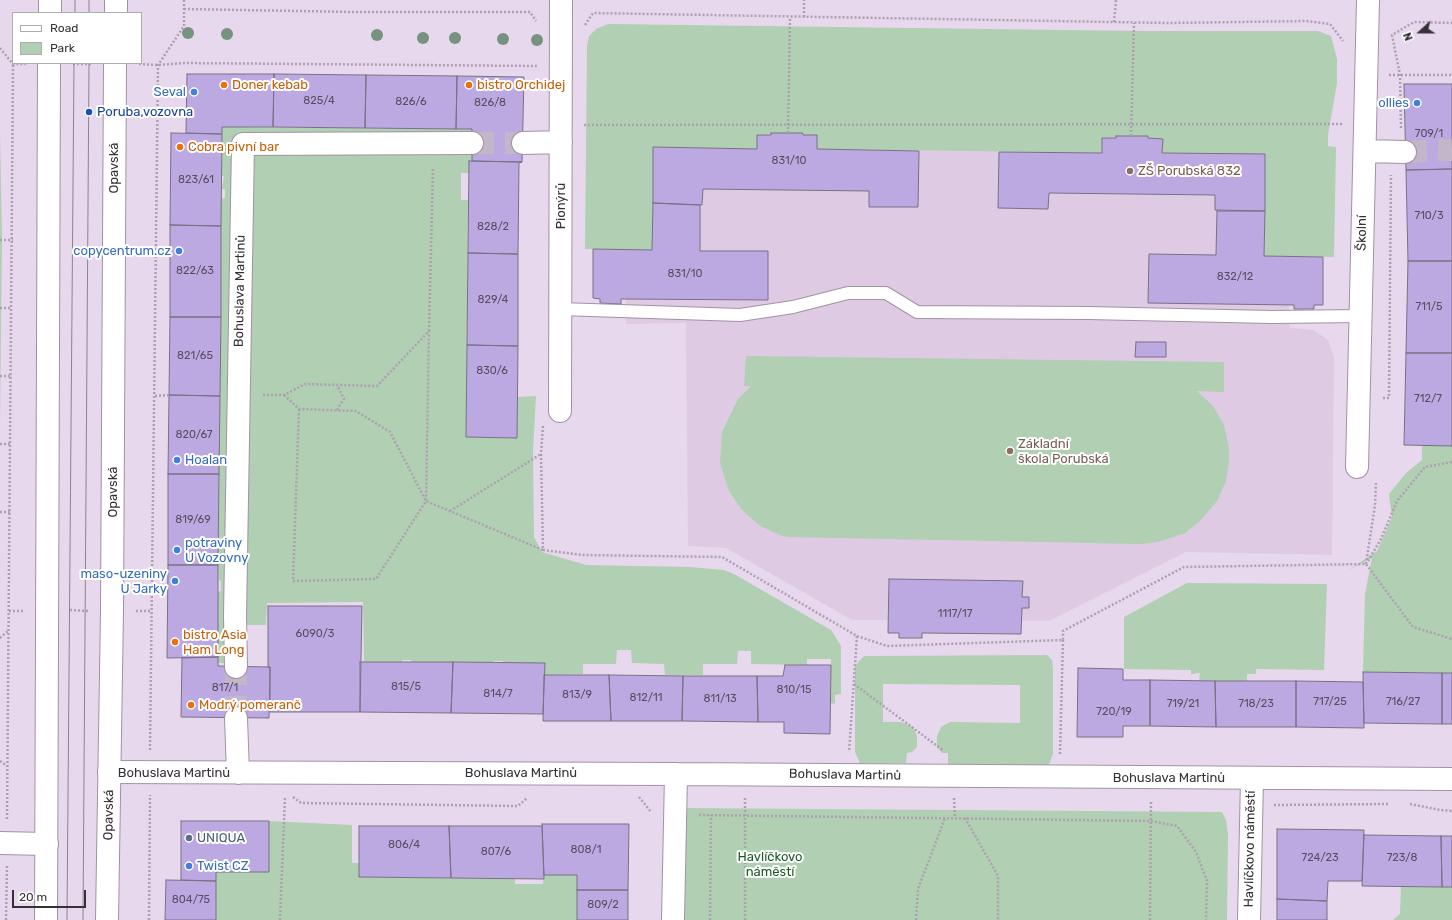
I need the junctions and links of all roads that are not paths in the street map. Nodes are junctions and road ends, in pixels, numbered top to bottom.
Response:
1 (50, 0) edge
2 (116, 0) edge
3 (561, 0) edge
4 (1368, 0) edge
5 (50, 12) edge
6 (116, 12) edge
7 (49, 64) edge
8 (115, 64) edge
9 (561, 142) junction
10 (472, 143) tunnel mouth
11 (523, 143) tunnel mouth
12 (1364, 151) junction
13 (1403, 152) tunnel mouth
14 (560, 309) junction
15 (1360, 316) junction
16 (551, 415) road end
17 (1357, 466) dead end
18 (236, 667) tunnel mouth
19 (236, 718) tunnel mouth
20 (109, 772) junction
21 (238, 773) junction
22 (676, 774) junction
23 (1252, 778) junction
24 (1452, 779) edge
25 (3, 843) edge
26 (46, 844) junction
27 (46, 920) edge
28 (107, 920) edge
29 (673, 920) edge
30 (1249, 920) edge

1 - 5 street
2 - 6 street
3 - 9 street, Pionýrů
4 - 12 street, Školní
7 - 26 street
8 - 20 street, Opavská
9 - 11 street
9 - 14 street, Pionýrů
10 - 18 street, Bohuslava Martinů
12 - 13 street
12 - 15 street, Školní
14 - 15 lane
14 - 16 street, Pionýrů
15 - 17 street, Školní
19 - 21 street, Bohuslava Martinů
20 - 21 street, Bohuslava Martinů
20 - 28 street, Opavská
21 - 22 street, Bohuslava Martinů
22 - 23 street, Bohuslava Martinů
22 - 29 street
23 - 24 street, Bohuslava Martinů
23 - 30 street, Havlíčkovo náměstí
25 - 26 street
26 - 27 street

